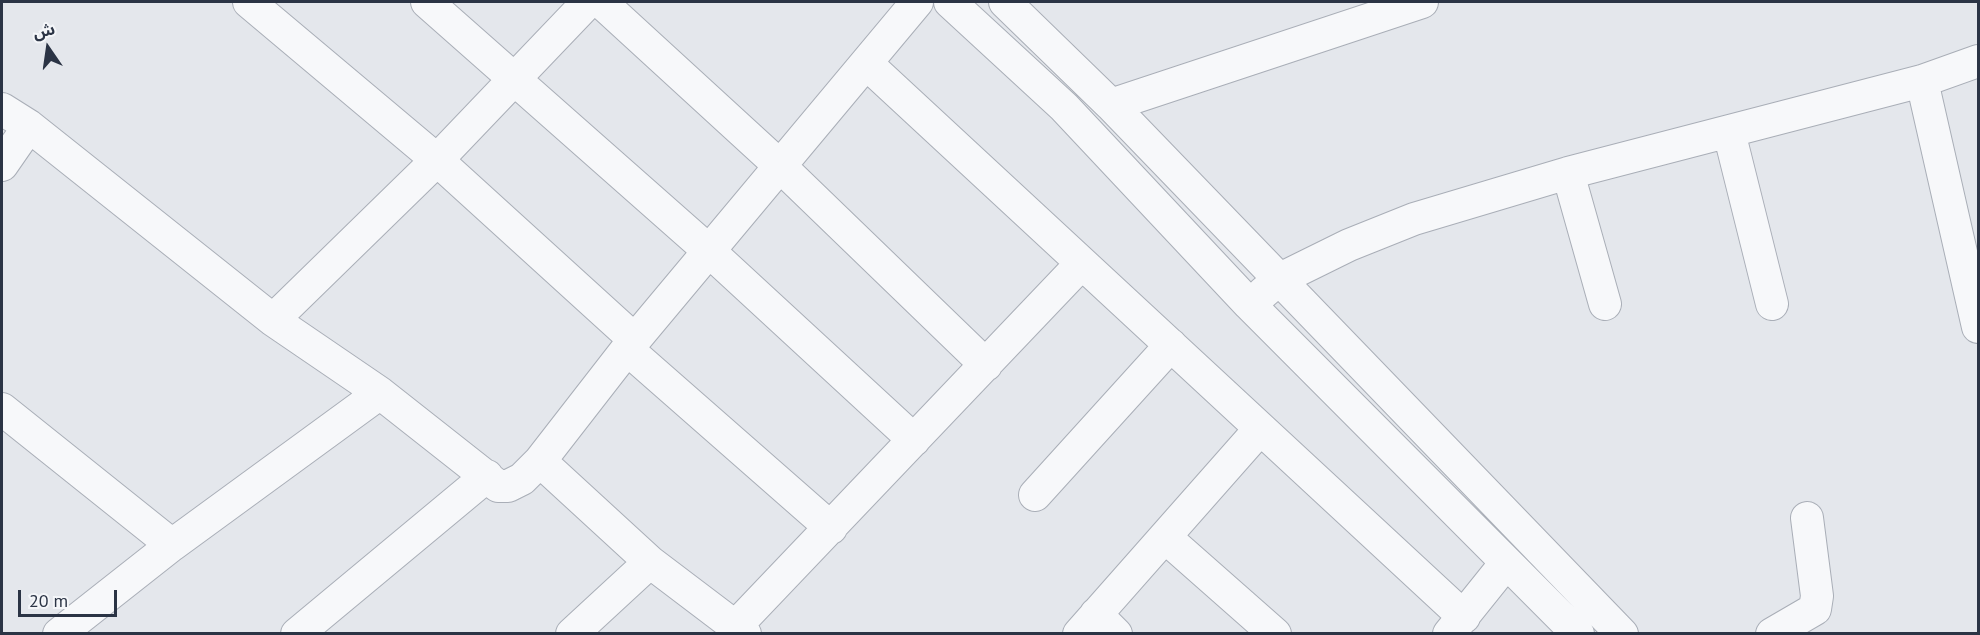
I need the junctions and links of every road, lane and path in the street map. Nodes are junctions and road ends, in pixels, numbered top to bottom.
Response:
1 (249, 2) edge
2 (427, 2) edge
3 (588, 2) edge
4 (601, 2) edge
5 (917, 2) edge
6 (950, 2) edge
7 (1005, 2) edge
8 (1422, 2) edge
9 (1978, 62) edge
10 (866, 63) junction
11 (516, 78) junction
12 (1922, 81) junction
13 (1112, 105) junction
14 (2, 109) edge
15 (29, 126) junction
16 (1730, 132) junction
17 (437, 160) junction
18 (2, 165) edge
19 (780, 166) junction
20 (1568, 173) junction
21 (709, 251) junction
22 (1082, 263) junction
23 (1278, 280) junction
24 (1249, 304) junction
25 (1605, 304) dead end
26 (1772, 304) dead end
27 (273, 320) junction
28 (1978, 327) edge
29 (631, 345) junction
30 (1171, 345) junction
31 (986, 365) junction
32 (380, 393) junction
33 (2, 409) edge
34 (1260, 429) junction
35 (915, 440) junction
36 (540, 461) junction
37 (487, 476) junction
38 (1035, 495) dead end
39 (1807, 518) dead end
40 (831, 528) junction
41 (1165, 537) junction
42 (172, 545) junction
43 (650, 562) junction
44 (1506, 563) junction
45 (1457, 625) edge
46 (1097, 627) edge
47 (740, 629) edge
48 (59, 633) edge
49 (297, 633) edge
50 (572, 633) edge
51 (1275, 633) edge
52 (1578, 633) edge
53 (1622, 633) edge
54 (1772, 633) edge

1 - 17 street
2 - 11 street
3 - 11 street
4 - 19 street
5 - 10 street
6 - 24 street
7 - 13 street
8 - 13 street
9 - 12 street
10 - 19 street
10 - 22 street
11 - 17 street
11 - 21 street
12 - 16 street
12 - 28 street
13 - 23 street
14 - 15 street
15 - 18 street
15 - 27 street
16 - 20 street
16 - 26 street
17 - 27 street
17 - 29 street
19 - 21 street
19 - 31 street
20 - 23 street
20 - 25 street
21 - 29 street
21 - 35 street
22 - 30 street
22 - 31 street
23 - 24 street
23 - 53 street
24 - 44 street
27 - 32 street
29 - 36 street
29 - 40 street
30 - 34 street
30 - 38 street
31 - 35 street
32 - 37 street
32 - 42 street
33 - 42 street
34 - 41 street
34 - 45 street
35 - 40 street
36 - 37 street
36 - 43 street
37 - 49 street
39 - 54 street
40 - 47 street
41 - 46 street
41 - 51 street
42 - 48 street
43 - 47 street
43 - 50 street
44 - 45 street
44 - 52 street

